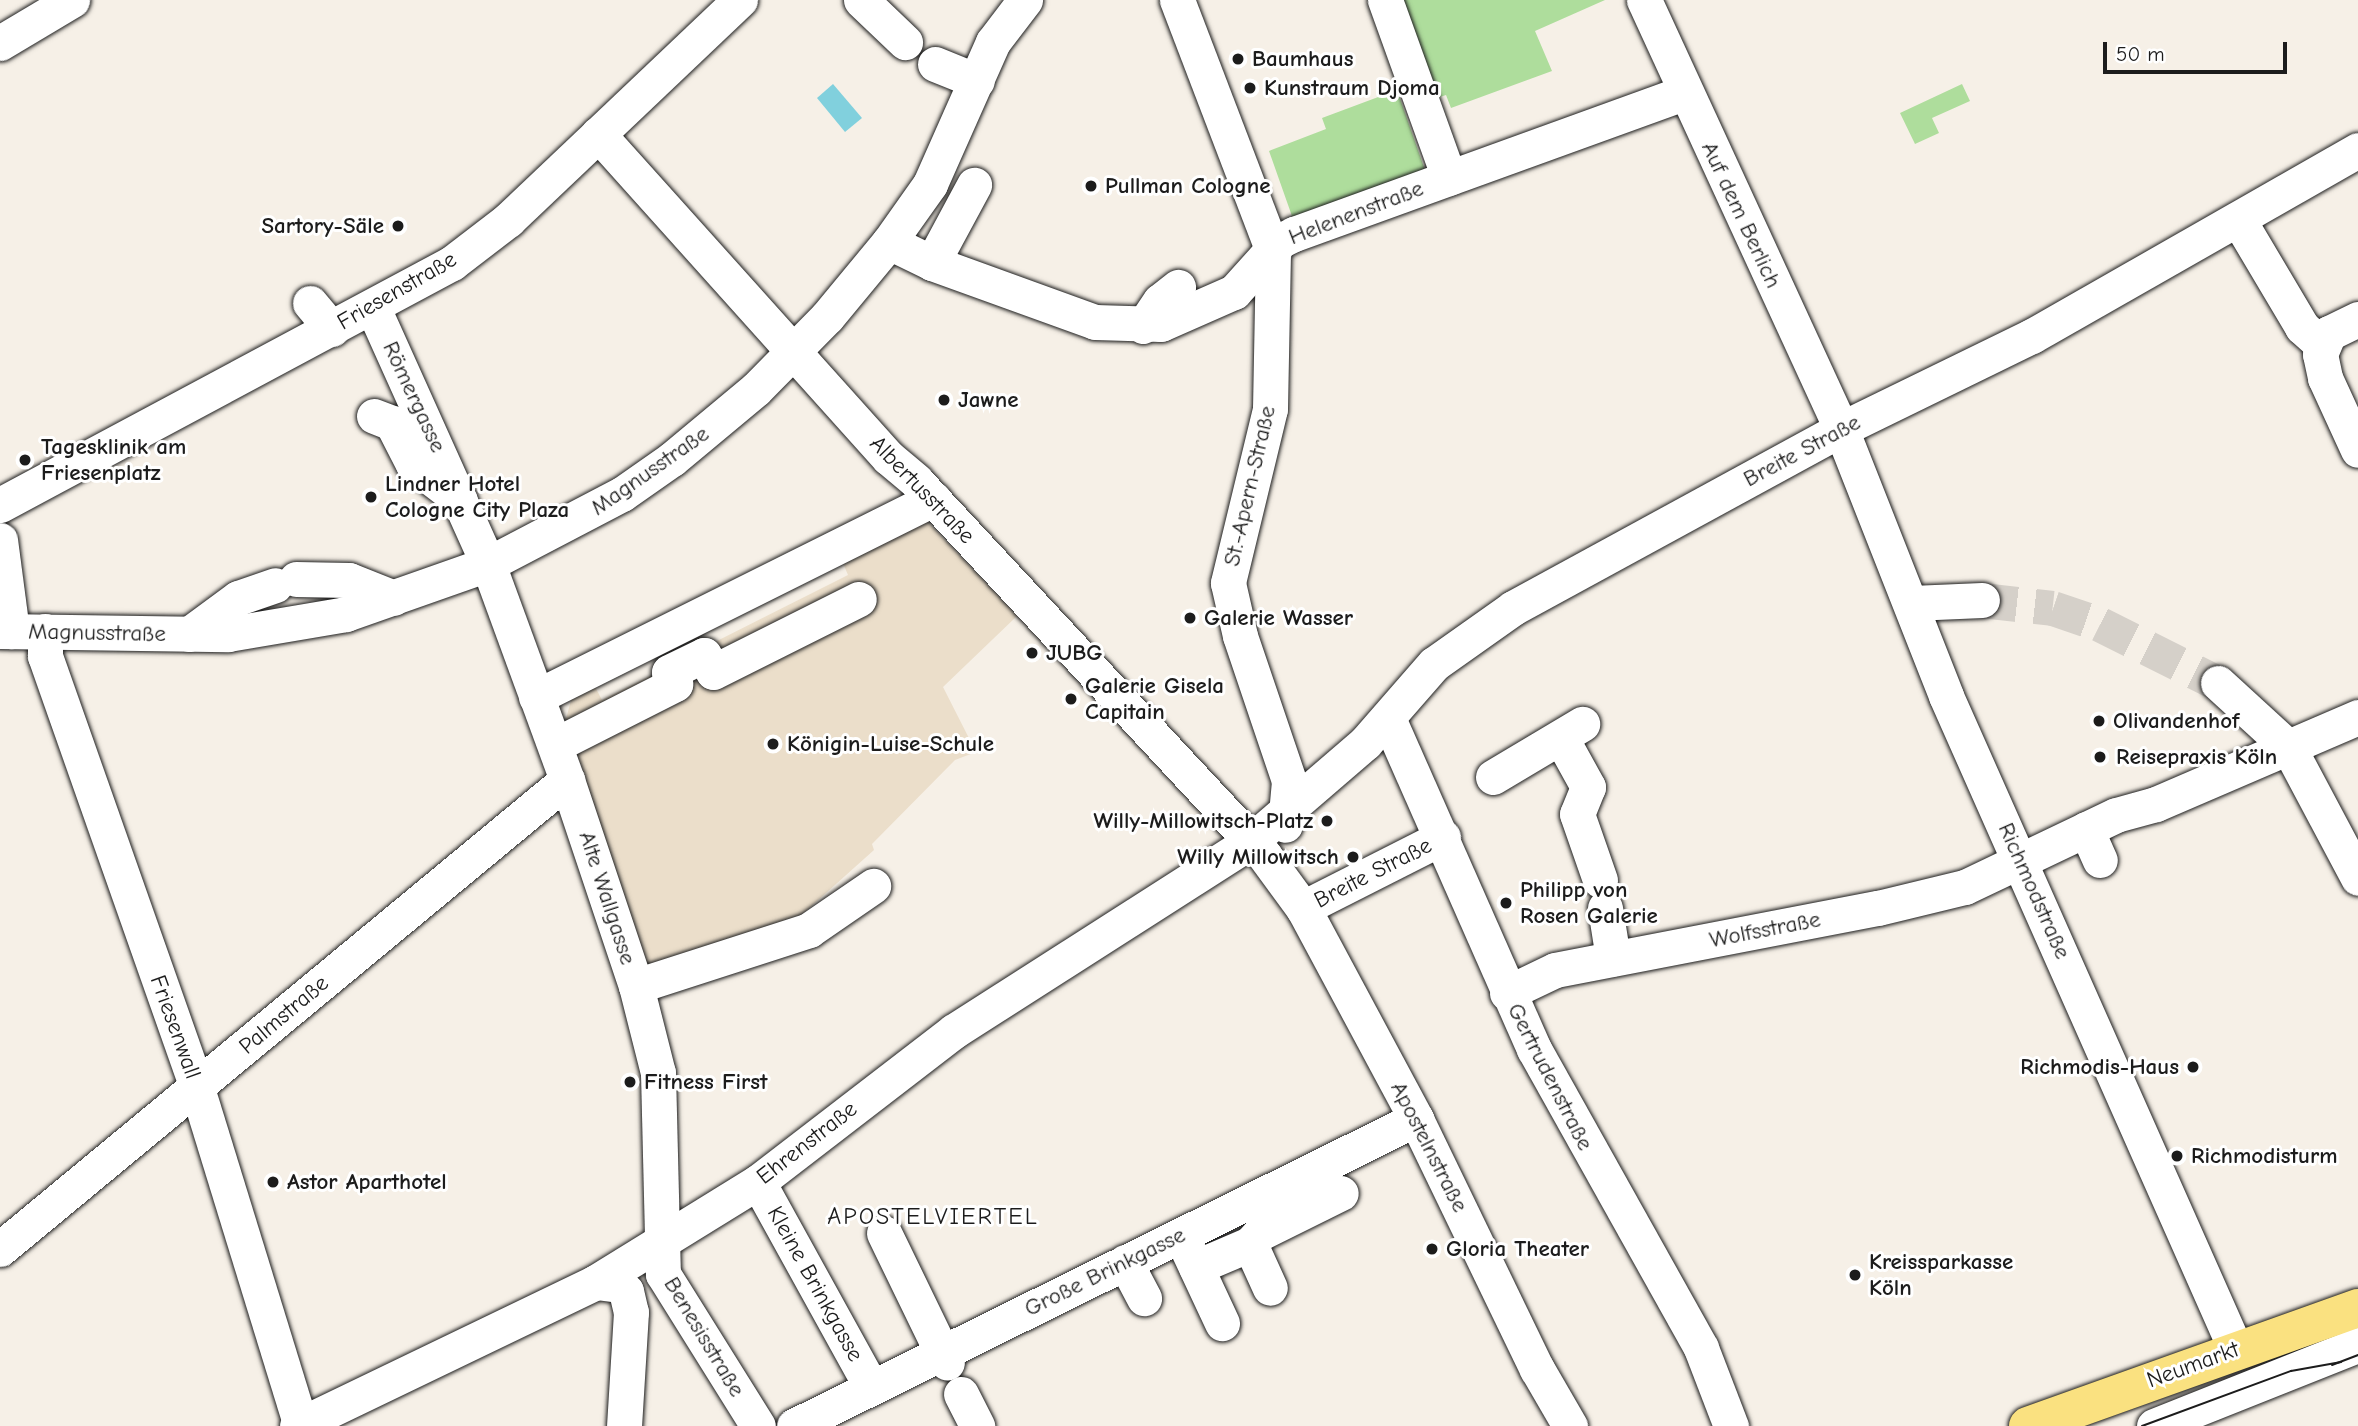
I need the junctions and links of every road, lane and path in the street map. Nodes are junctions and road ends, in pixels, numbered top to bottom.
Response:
1 (72, 0) edge
2 (740, 0) edge
3 (861, 0) edge
4 (997, 0) edge
5 (1024, 0) edge
6 (1177, 0) edge
7 (1385, 0) edge
8 (1644, 0) edge
9 (905, 42) dead end
10 (993, 42) junction
11 (0, 43) edge
12 (935, 64) dead end
13 (977, 80) junction
14 (1684, 93) junction
15 (598, 134) junction
16 (2358, 150) edge
17 (1449, 178) junction
18 (974, 185) dead end
19 (2238, 219) junction
20 (889, 242) junction
21 (1273, 252) junction
22 (932, 263) junction
23 (1178, 287) dead end
24 (373, 308) junction
25 (2358, 319) edge
26 (1143, 326) junction
27 (2322, 345) junction
28 (796, 350) junction
29 (374, 416) dead end
30 (1841, 429) junction
31 (2358, 450) edge
32 (931, 497) junction
33 (460, 500) junction
34 (0, 505) edge
35 (859, 509) dead end
36 (0, 540) edge
37 (488, 564) junction
38 (1947, 576) dead end
39 (394, 598) junction
40 (859, 599) dead end
41 (1982, 600) tunnel mouth
42 (1912, 603) junction
43 (19, 631) edge
44 (188, 634) junction
45 (2218, 683) tunnel mouth
46 (537, 697) junction
47 (1388, 718) junction
48 (2358, 718) edge
49 (555, 745) junction
50 (2289, 748) junction
51 (1493, 777) dead end
52 (568, 780) junction
53 (1393, 787) dead end
54 (1288, 811) junction
55 (1251, 841) junction
56 (1434, 841) junction
57 (2022, 860) junction
58 (2358, 878) edge
59 (873, 886) dead end
60 (1303, 908) junction
61 (1613, 958) junction
62 (636, 985) junction
63 (1517, 987) junction
64 (197, 1088) junction
65 (1416, 1119) junction
66 (758, 1182) junction
67 (1341, 1193) dead end
68 (884, 1233) dead end
69 (1181, 1235) junction
70 (1250, 1244) junction
71 (0, 1249) edge
72 (663, 1259) junction
73 (1125, 1262) junction
74 (1196, 1267) junction
75 (611, 1286) junction
76 (1270, 1288) dead end
77 (1144, 1298) dead end
78 (2358, 1308) edge
79 (1222, 1323) dead end
80 (2273, 1337) junction
81 (2358, 1345) edge
82 (2236, 1350) junction
83 (944, 1358) junction
84 (871, 1387) junction
85 (961, 1394) dead end
86 (617, 1418) edge
87 (300, 1425) edge
88 (758, 1426) edge
89 (794, 1426) edge
90 (976, 1426) edge
91 (1570, 1426) edge
92 (1731, 1426) edge
93 (2028, 1426) edge
94 (2154, 1426) edge

1 - 11 street
2 - 15 street, Friesenstraße
3 - 9 street
4 - 10 street, Magnusstraße
5 - 10 street, Magnusstraße
6 - 21 street, St.-Apern-Straße
7 - 17 street
8 - 14 street, Auf dem Berlich
10 - 13 street, Magnusstraße
12 - 13 street
13 - 20 street, Magnusstraße
14 - 17 street, Helenenstraße
14 - 30 street, Auf dem Berlich
15 - 24 street, Friesenstraße
15 - 28 street, Albertusstraße
16 - 19 street, Breite Straße
17 - 21 street, Helenenstraße
18 - 22 street
19 - 27 street
19 - 30 street, Breite Straße
20 - 22 street, Helenenstraße
20 - 28 street, Magnusstraße
21 - 26 street, Helenenstraße
21 - 54 street, St.-Apern-Straße
22 - 26 street, Helenenstraße
23 - 26 street
24 - 33 street, Römergasse
24 - 34 street, Friesenstraße
25 - 27 street
27 - 31 street
28 - 32 street, Albertusstraße
28 - 37 street, Magnusstraße
29 - 33 street
30 - 42 street, Richmodstraße
30 - 47 street, Breite Straße
32 - 35 street
32 - 46 street
32 - 55 street, Albertusstraße
33 - 37 street, Römergasse
36 - 43 street, Friesenwall
37 - 39 street, Magnusstraße
37 - 46 street, Alte Wallgasse
38 - 42 street
39 - 44 street, Magnusstraße
39 - 44 street
40 - 49 street
41 - 42 street
42 - 57 street, Richmodstraße
43 - 44 street, Magnusstraße
43 - 64 street, Friesenwall
45 - 50 street
46 - 49 street, Alte Wallgasse
47 - 54 street, Breite Straße
47 - 56 street, Gertrudenstraße
48 - 50 street, Wolfsstraße
49 - 52 street, Alte Wallgasse
50 - 57 street, Wolfsstraße
50 - 58 street
51 - 61 street
52 - 62 street, Alte Wallgasse
52 - 64 street, Palmstraße
53 - 56 street
54 - 55 street, Ehrenstraße
54 - 60 street, Apostelnstraße
55 - 60 street, Apostelnstraße
55 - 66 street, Ehrenstraße
56 - 60 street, Breite Straße
56 - 63 street, Gertrudenstraße
57 - 61 street, Wolfsstraße
57 - 82 street, Richmodstraße
59 - 62 street
60 - 65 street, Apostelnstraße
61 - 63 street, Wolfsstraße
62 - 72 street, Alte Wallgasse
63 - 92 street, Gertrudenstraße
64 - 71 street, Palmstraße
64 - 87 street, Friesenwall
65 - 69 street, Große Brinkgasse
65 - 91 street, Apostelnstraße
66 - 72 street, Ehrenstraße
66 - 84 street, Kleine Brinkgasse
67 - 70 street
68 - 83 street
69 - 73 street, Große Brinkgasse
69 - 74 street
70 - 74 street
70 - 76 street
72 - 75 street, Ehrenstraße
72 - 88 street, Benesisstraße
73 - 77 street
73 - 83 street, Große Brinkgasse
74 - 79 street
75 - 86 street
75 - 87 street, Ehrenstraße
78 - 80 main road, Neumarkt
80 - 81 street
80 - 82 main road, Neumarkt
81 - 94 street
82 - 93 main road, Neumarkt
83 - 84 street, Große Brinkgasse
84 - 89 street, Große Brinkgasse
85 - 90 street

